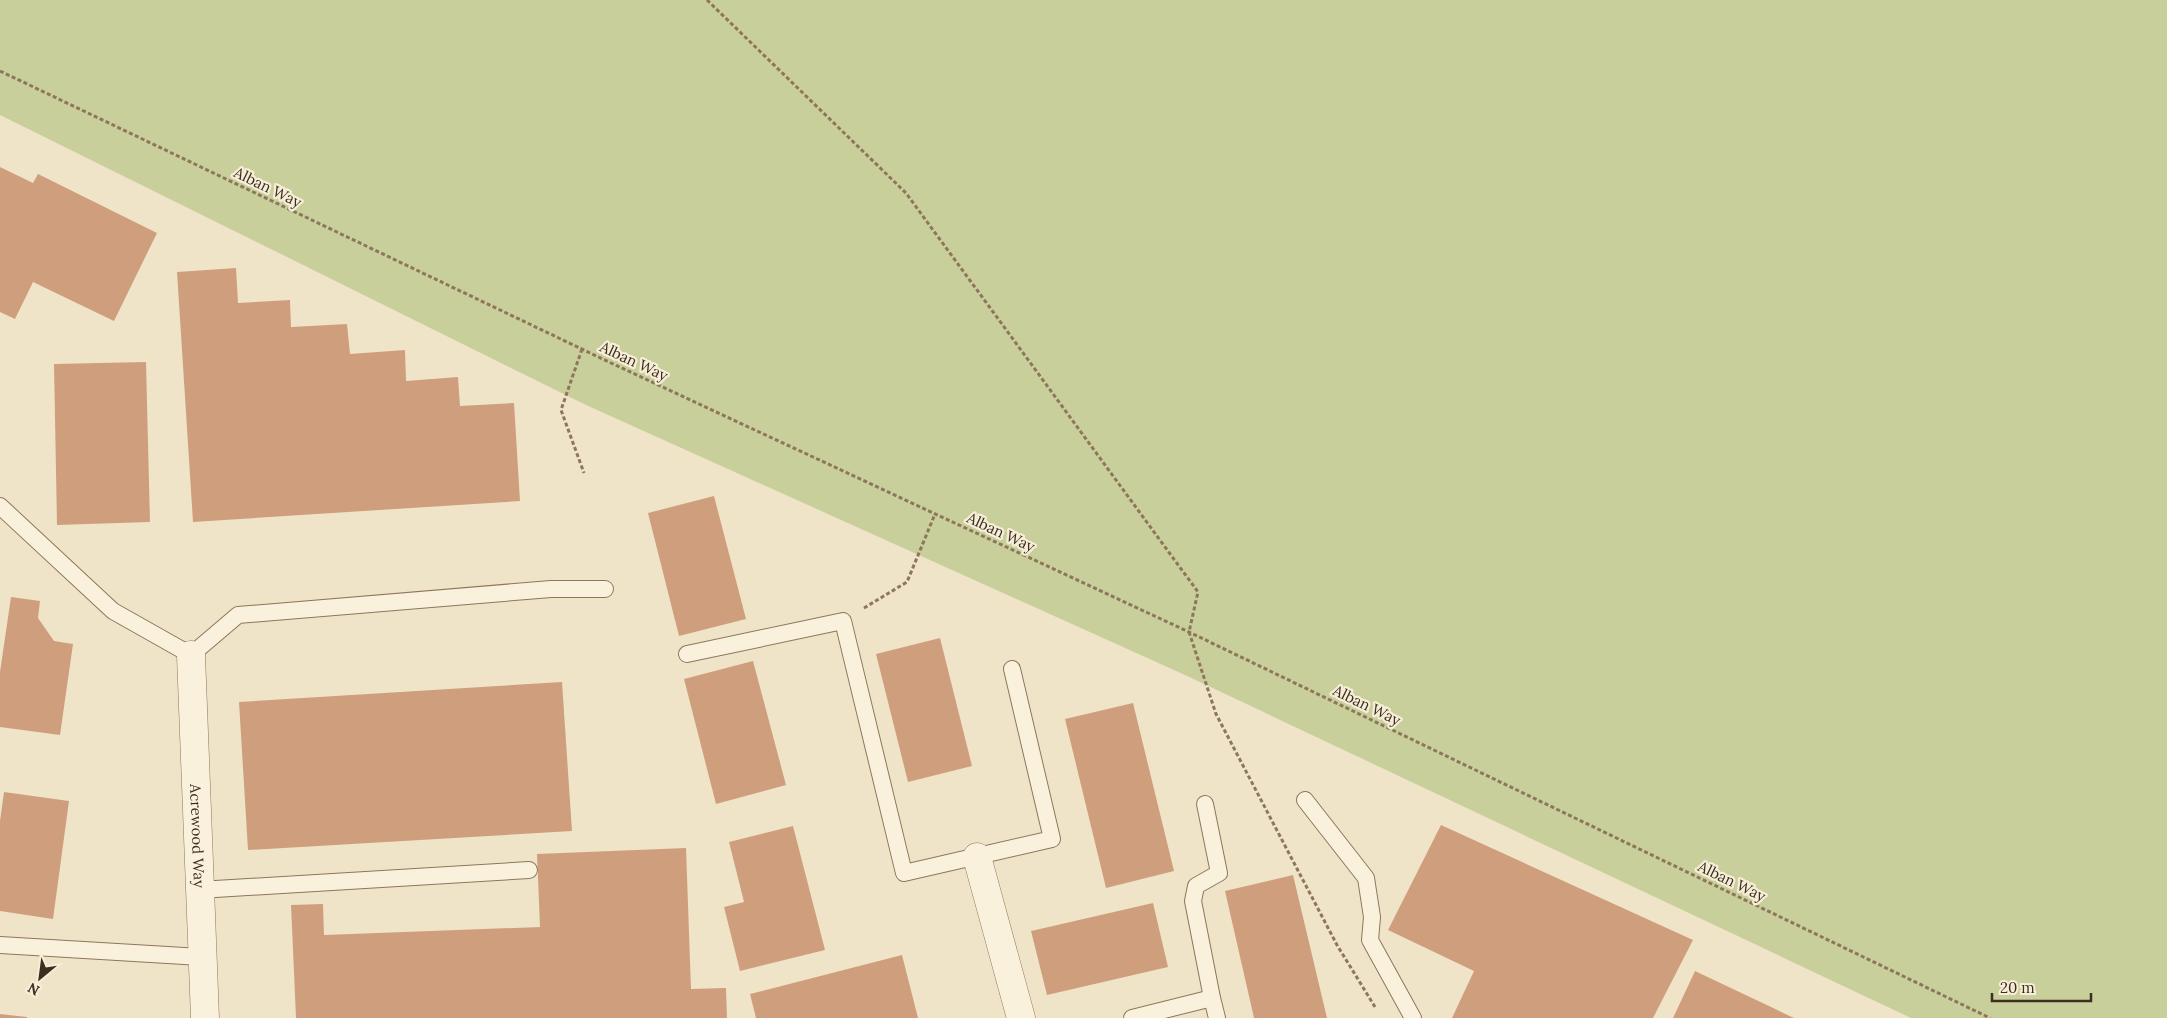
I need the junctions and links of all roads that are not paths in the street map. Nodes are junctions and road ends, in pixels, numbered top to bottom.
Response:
1 (0, 506) edge
2 (605, 589) dead end
3 (687, 654) dead end
4 (191, 655) junction
5 (1012, 669) dead end
6 (1305, 800) dead end
7 (1205, 804) dead end
8 (977, 857) junction
9 (529, 870) dead end
10 (199, 890) junction
11 (0, 945) edge
12 (201, 957) junction
13 (1212, 998) junction
14 (205, 1018) edge
15 (1022, 1018) edge
16 (1132, 1018) edge
17 (1216, 1018) edge
18 (1412, 1018) edge

1 - 4 lane
2 - 4 lane
3 - 8 lane
4 - 10 street, Acrewood Way
5 - 8 lane
6 - 18 lane
7 - 13 lane
8 - 15 street
9 - 10 lane
10 - 12 street, Acrewood Way
11 - 12 lane
12 - 14 street, Acrewood Way
13 - 16 lane
13 - 17 lane

